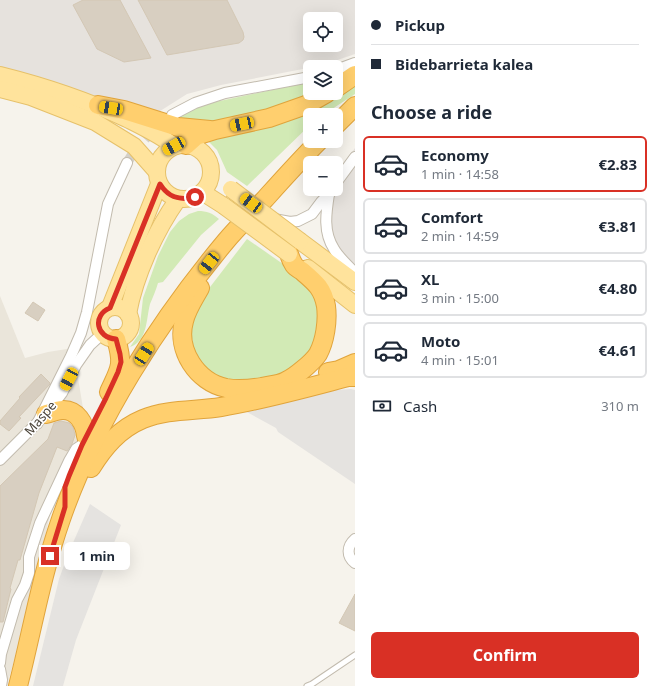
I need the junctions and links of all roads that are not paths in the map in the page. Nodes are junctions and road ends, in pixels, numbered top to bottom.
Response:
1 (355, 63) edge
2 (343, 67) edge
3 (0, 75) edge
4 (355, 76) edge
5 (303, 78) edge
6 (343, 84) edge
7 (0, 89) edge
8 (315, 100) edge
9 (98, 106) junction
10 (355, 106) edge
11 (172, 115) dead end
12 (343, 118) edge
13 (215, 130) junction
14 (180, 146) junction
15 (312, 148) edge
16 (355, 156) edge
17 (127, 163) tunnel mouth
18 (296, 165) junction
19 (211, 170) junction
20 (343, 173) edge
21 (158, 178) junction
22 (202, 192) junction
23 (327, 196) edge
24 (330, 196) edge
25 (178, 199) junction
26 (270, 218) junction
27 (295, 247) junction
28 (355, 273) edge
29 (355, 282) edge
30 (355, 304) edge
31 (110, 308) junction
32 (128, 314) junction
33 (109, 336) junction
34 (355, 363) edge
35 (355, 377) edge
36 (285, 382) junction
37 (42, 419) junction
38 (84, 441) junction
39 (0, 460) edge
40 (65, 507) junction
41 (355, 539) edge
42 (355, 563) edge
43 (42, 587) junction
44 (355, 655) edge
45 (0, 663) edge
46 (0, 669) edge
47 (0, 686) edge
48 (18, 686) edge
49 (308, 686) edge

1 - 2 street
3 - 9 main road
4 - 6 highway
5 - 11 street
7 - 21 main road
8 - 13 highway
9 - 13 highway
9 - 14 main road
10 - 12 highway
13 - 14 highway
14 - 19 main road
14 - 21 main road
15 - 18 highway
16 - 20 street
17 - 37 street
18 - 36 highway
18 - 40 highway
19 - 22 main road
19 - 26 main road, bridge
21 - 25 main road
21 - 31 main road
22 - 25 main road
22 - 27 main road, bridge
23 - 26 street
24 - 28 street
25 - 32 main road
26 - 27 main road, bridge
27 - 29 main road
27 - 30 main road
27 - 36 highway
31 - 32 main road
31 - 33 main road
32 - 33 main road
33 - 37 street, Maspe
33 - 38 highway
34 - 36 highway
35 - 43 highway
37 - 38 highway
37 - 39 street, Maspe
38 - 40 highway
38 - 45 street
40 - 43 highway
41 - 42 street
43 - 48 highway
44 - 49 lane
46 - 47 street

